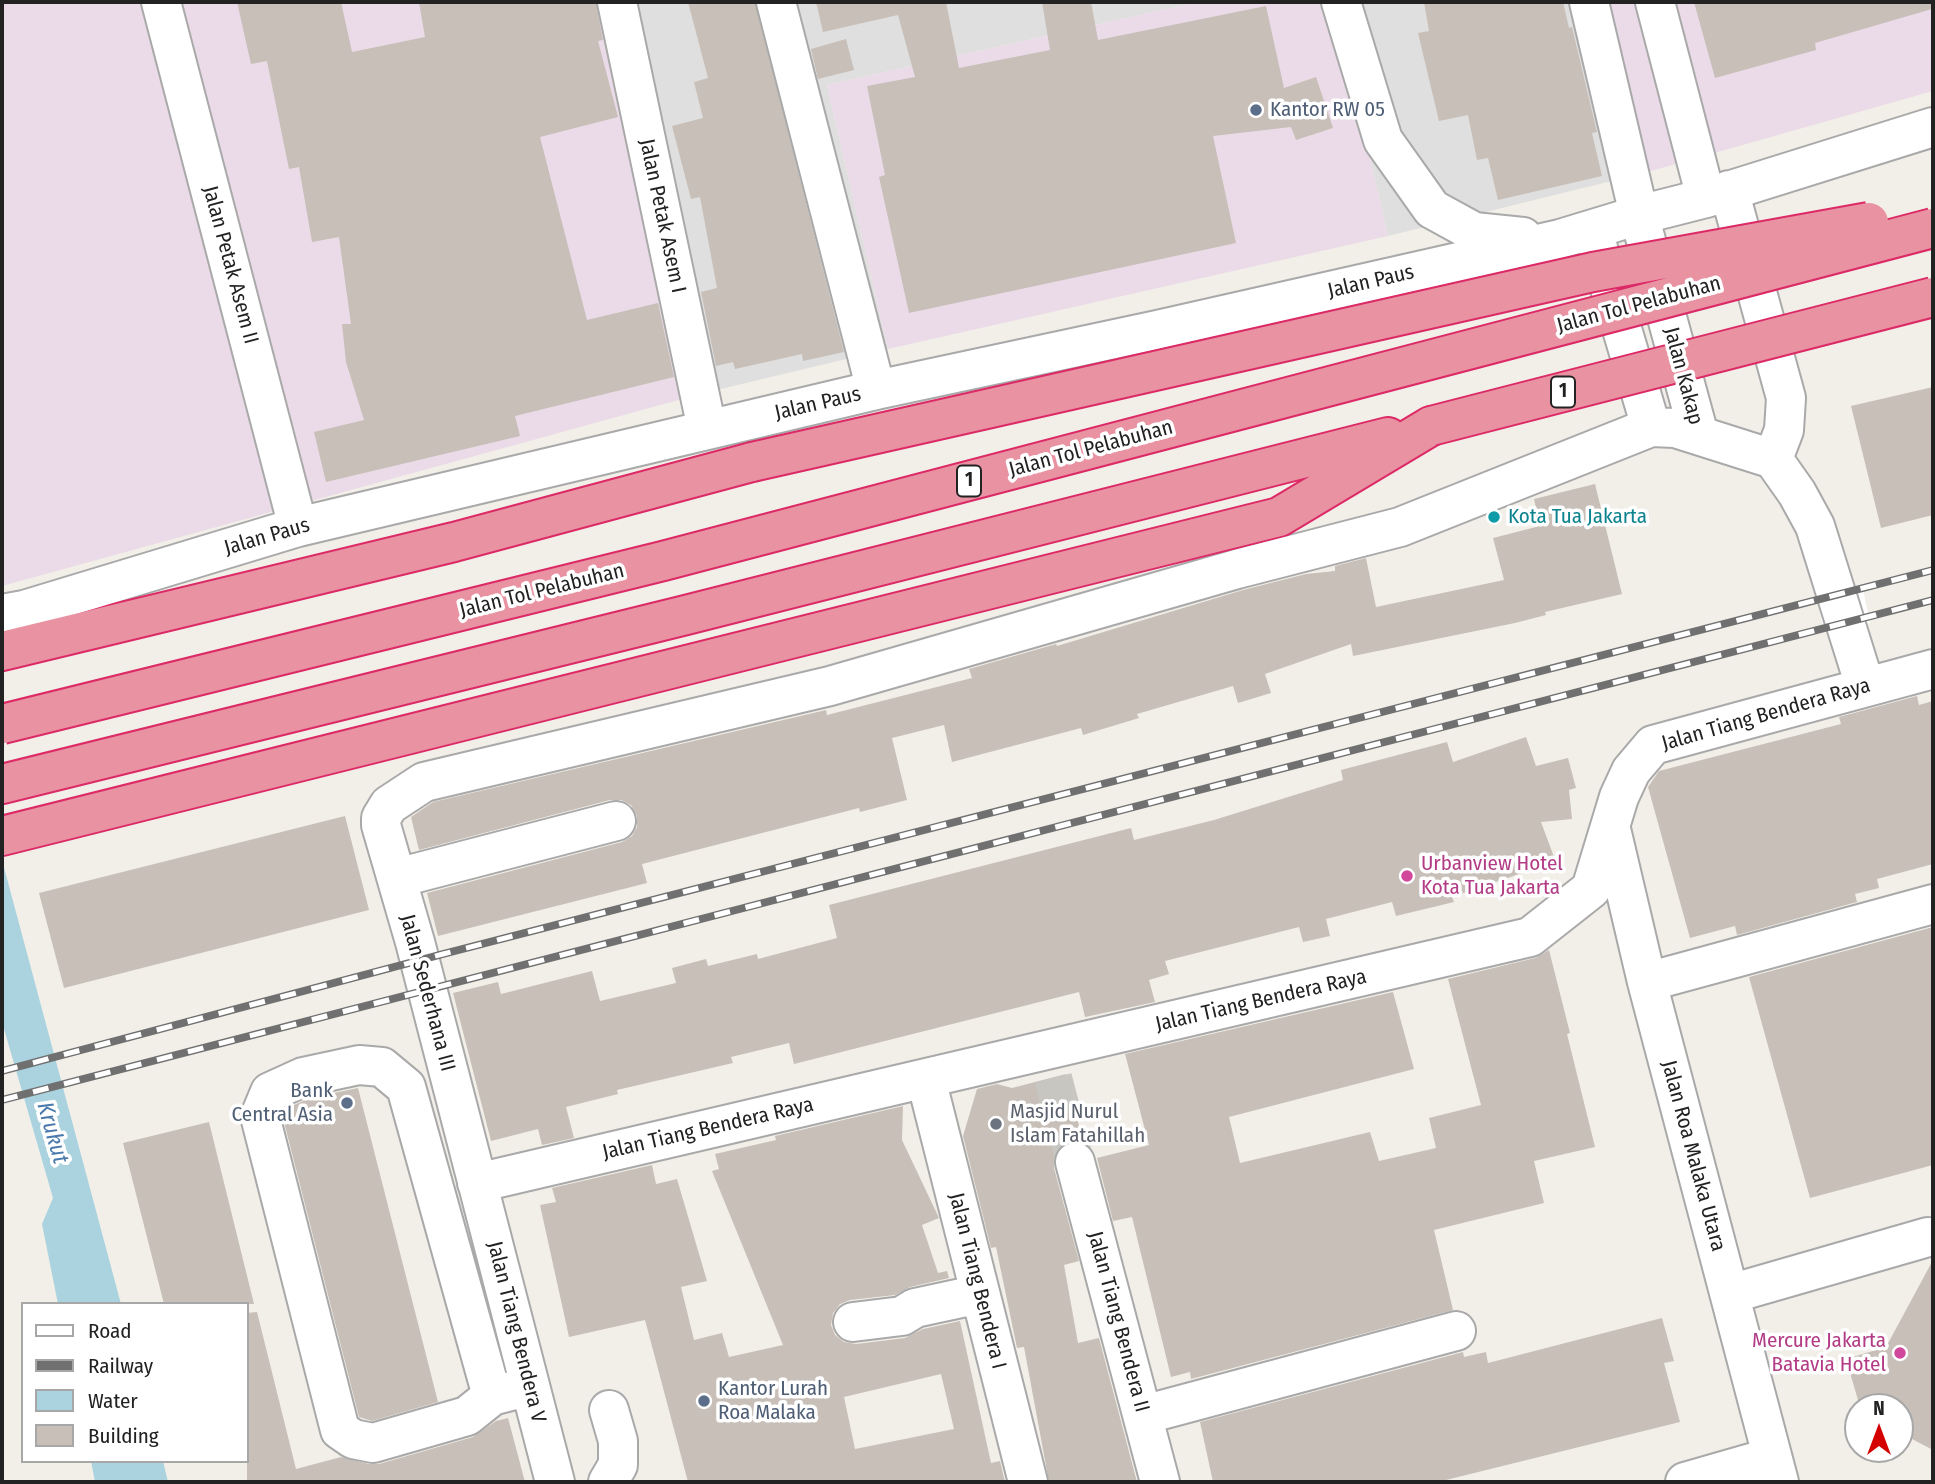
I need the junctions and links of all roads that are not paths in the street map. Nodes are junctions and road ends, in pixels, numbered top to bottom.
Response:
1 (161, 2) edge
2 (617, 2) edge
3 (776, 2) edge
4 (1341, 2) edge
5 (1589, 2) edge
6 (1655, 2) edge
7 (1933, 127) edge
8 (1718, 194) junction
9 (1933, 212) edge
10 (1639, 215) junction
11 (1933, 228) edge
12 (1576, 234) junction
13 (1933, 297) edge
14 (876, 390) junction
15 (1431, 426) junction
16 (1651, 427) junction
17 (707, 429) junction
18 (1699, 435) junction
19 (1773, 459) junction
20 (298, 527) junction
21 (2, 614) edge
22 (2, 651) edge
23 (1933, 668) edge
24 (1865, 686) junction
25 (2, 724) edge
26 (2, 784) edge
27 (616, 821) dead end
28 (1611, 828) junction
29 (2, 836) edge
30 (397, 878) junction
31 (1933, 904) edge
32 (1647, 982) junction
33 (449, 1077) junction
34 (926, 1079) junction
35 (406, 1087) junction
36 (1076, 1162) tunnel mouth
37 (477, 1183) junction
38 (1928, 1237) dead end
39 (980, 1294) junction
40 (1730, 1294) junction
41 (853, 1322) dead end
42 (1457, 1331) dead end
43 (530, 1386) junction
44 (492, 1396) junction
45 (609, 1410) dead end
46 (1143, 1415) junction
47 (1776, 1469) edge
48 (555, 1482) edge
49 (608, 1482) edge
50 (1028, 1482) edge
51 (1160, 1482) edge
52 (1685, 1482) edge

1 - 20 street, Jalan Petak Asem II
2 - 17 street, Jalan Petak Asem I
3 - 14 street
4 - 12 street
5 - 10 street, Jalan Kakap
6 - 8 street
7 - 8 street, Jalan Paus
8 - 10 street, Jalan Paus
8 - 19 street
9 - 22 highway, bridge
10 - 12 street, Jalan Paus
10 - 18 street, Jalan Kakap
11 - 25 highway, Jalan Tol Pelabuhan / 1, bridge
12 - 14 street, Jalan Paus
12 - 16 street
13 - 15 highway, 1, bridge
14 - 17 street, Jalan Paus
15 - 26 highway, 1
15 - 29 highway
16 - 18 street
16 - 30 street, Jalan Sederhana III
17 - 20 street, Jalan Paus
18 - 19 street, Jalan Kakap
19 - 24 street
20 - 21 street, Jalan Paus
23 - 24 street, Jalan Tiang Bendera Raya
24 - 28 street, Jalan Tiang Bendera Raya
27 - 30 street
28 - 32 street, Jalan Roa Malaka Utara
28 - 34 street, Jalan Tiang Bendera Raya
30 - 33 street, Jalan Sederhana III
31 - 32 street
32 - 40 street, Jalan Roa Malaka Utara
33 - 35 street
33 - 37 street, Jalan Sederhana III
34 - 37 street, Jalan Tiang Bendera Raya
34 - 39 street, Jalan Tiang Bendera I
35 - 44 street
35 - 44 street
36 - 46 street, Jalan Tiang Bendera II
37 - 43 street, Jalan Tiang Bendera V
38 - 40 street
39 - 41 street
39 - 50 street, Jalan Tiang Bendera I
40 - 47 street, Jalan Roa Malaka Utara
42 - 46 street
43 - 44 street
43 - 48 street, Jalan Tiang Bendera V
45 - 49 street
46 - 51 street, Jalan Tiang Bendera II
47 - 52 street

